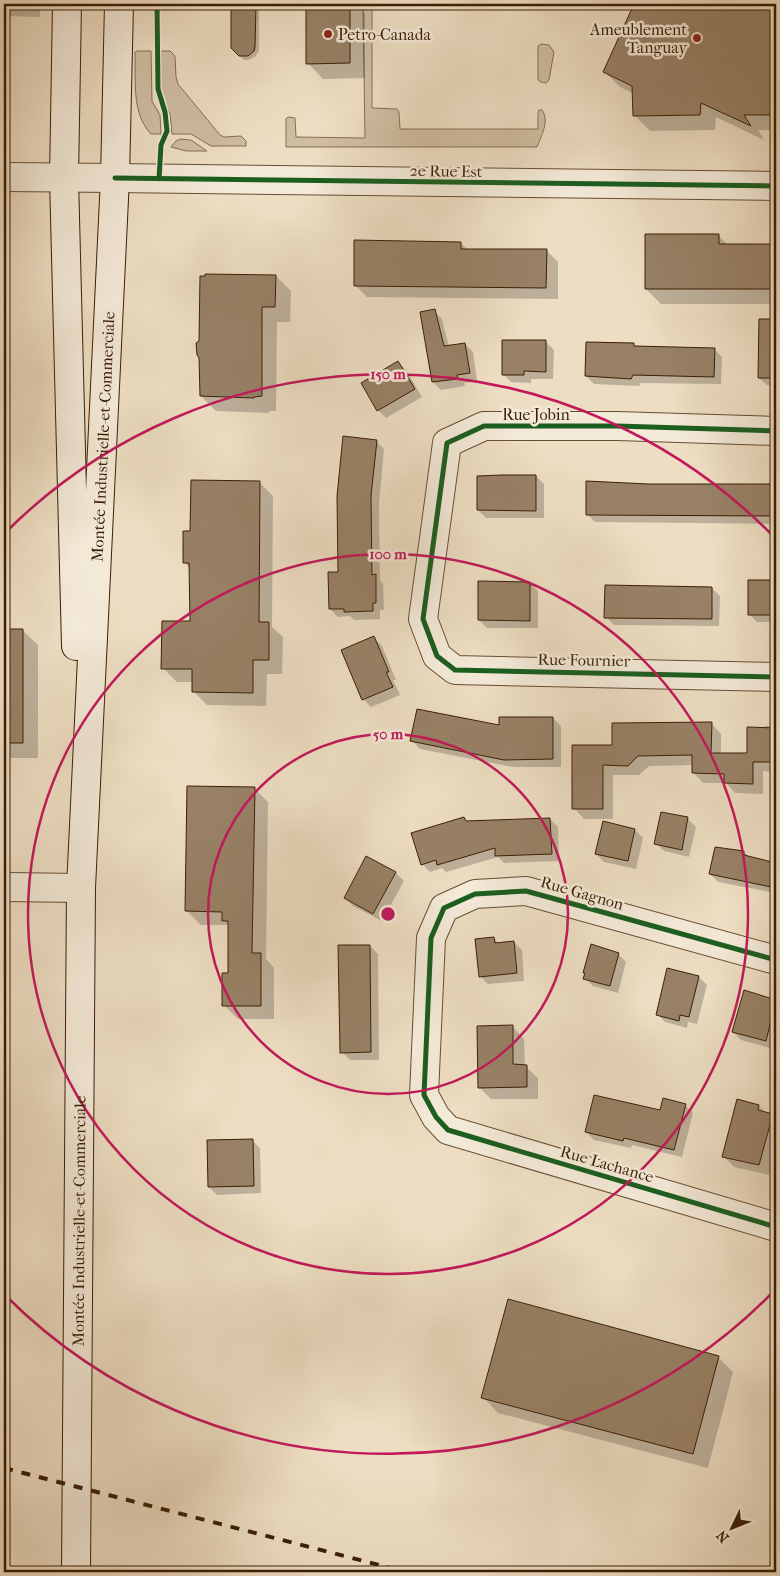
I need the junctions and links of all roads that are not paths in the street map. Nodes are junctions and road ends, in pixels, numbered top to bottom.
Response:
1 (67, 4) edge
2 (117, 7) edge
3 (4, 177) edge
4 (64, 178) junction
5 (115, 178) junction
6 (776, 186) edge
7 (776, 430) edge
8 (423, 618) joint
9 (776, 677) edge
10 (81, 879) junction
11 (4, 887) edge
12 (776, 960) edge
13 (436, 1117) joint
14 (776, 1227) edge
15 (76, 1572) edge

1 - 4 street, Montée Industrielle-et-Commerciale
2 - 5 street, Montée Industrielle-et-Commerciale
3 - 4 street
4 - 5 street, 2e Rue Est
4 - 10 street, Montée Industrielle-et-Commerciale
5 - 6 street, 2e Rue Est
5 - 10 street, Montée Industrielle-et-Commerciale
7 - 8 street, Rue Jobin
8 - 9 street, Rue Fournier
10 - 11 street
10 - 15 street, Montée Industrielle-et-Commerciale
12 - 13 street, Rue Gagnon
13 - 14 street, Rue Lachance

